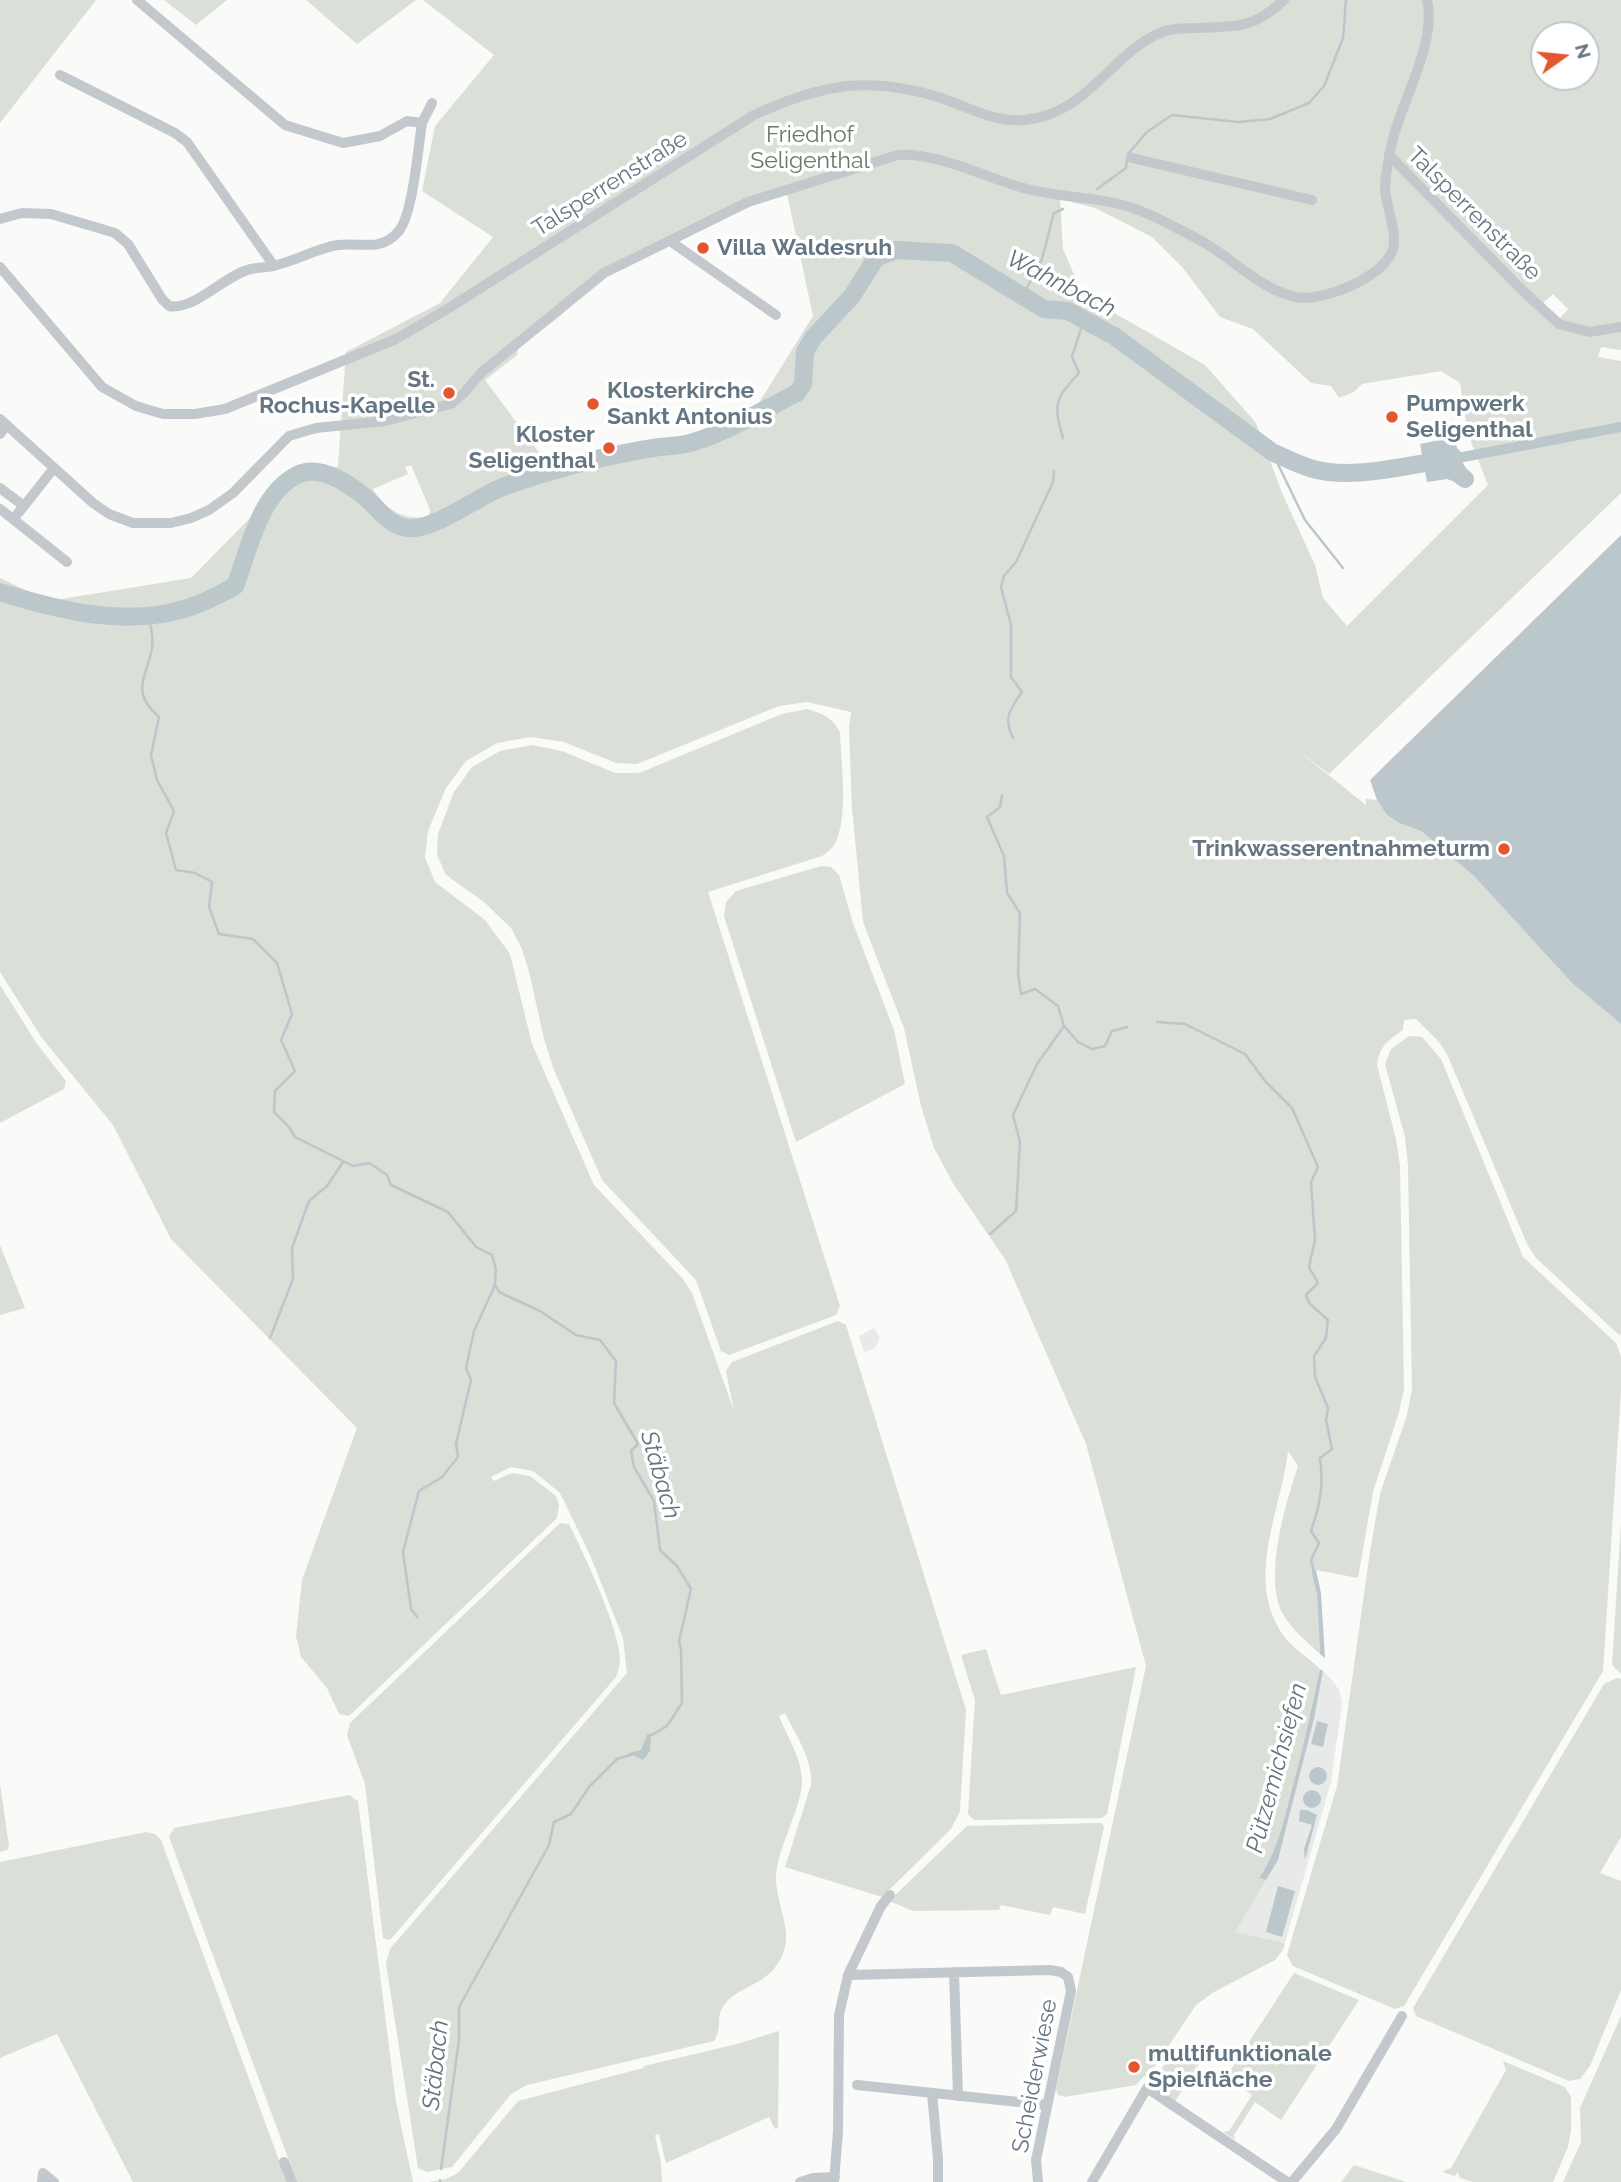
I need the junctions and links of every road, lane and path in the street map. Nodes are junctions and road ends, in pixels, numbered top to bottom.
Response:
1 (136, 0) edge
2 (1284, 0) edge
3 (1427, 0) edge
4 (60, 75) dead end
5 (432, 103) dead end
6 (422, 123) junction
7 (1389, 155) junction
8 (1132, 158) dead end
9 (1312, 200) dead end
10 (0, 219) edge
11 (670, 241) junction
12 (274, 266) junction
13 (0, 267) edge
14 (776, 315) dead end
15 (1621, 327) edge
16 (2, 426) edge
17 (54, 468) junction
18 (3, 491) edge
19 (0, 506) edge
20 (24, 506) junction
21 (13, 519) junction
22 (68, 562) dead end
23 (890, 1895) dead end
24 (954, 1972) junction
25 (848, 1975) junction
26 (1402, 2016) dead end
27 (857, 2085) dead end
28 (932, 2093) junction
29 (958, 2096) junction
30 (1047, 2105) junction
31 (284, 2162) dead end
32 (834, 2180) edge
33 (42, 2182) edge
34 (54, 2182) edge
35 (292, 2182) edge
36 (800, 2182) edge
37 (938, 2182) edge
38 (1038, 2182) edge
39 (1092, 2182) edge
40 (1289, 2182) edge

1 - 6 street
2 - 13 street, Talsperrenstraße
3 - 7 street, Talsperrenstraße
4 - 12 street
5 - 6 street
6 - 12 street
7 - 11 street
7 - 15 street, Talsperrenstraße
8 - 9 street
10 - 12 street
11 - 14 street
11 - 17 street
16 - 17 street
17 - 20 street
18 - 19 street
18 - 20 street
19 - 21 street
20 - 21 street
21 - 22 street
23 - 25 street
24 - 25 street
24 - 29 street
24 - 30 street, Scheiderwiese
25 - 32 street
26 - 40 street
27 - 28 street
28 - 29 street
28 - 37 street
29 - 30 street
30 - 38 street, Scheiderwiese
31 - 35 street
32 - 36 street
33 - 34 street
39 - 40 street

